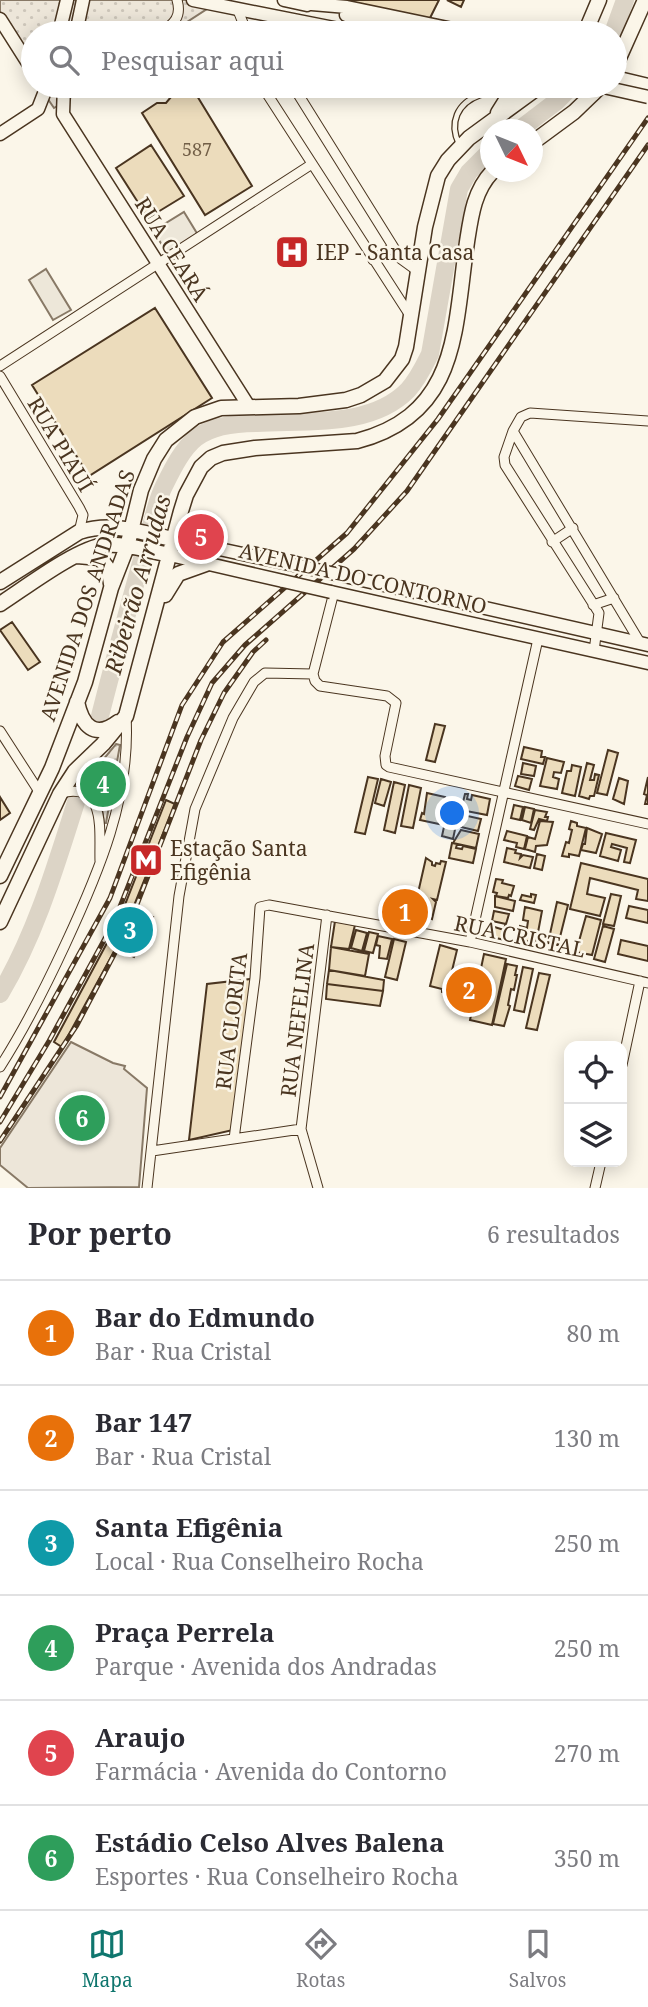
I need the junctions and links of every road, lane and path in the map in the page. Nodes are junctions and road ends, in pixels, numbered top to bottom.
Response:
1 (67, 0) edge
2 (83, 0) edge
3 (177, 0) edge
4 (193, 0) edge
5 (284, 0) edge
6 (599, 0) edge
7 (645, 0) edge
8 (206, 2) edge
9 (300, 3) junction
10 (231, 5) edge
11 (0, 19) edge
12 (62, 21) edge
13 (79, 21) edge
14 (175, 21) edge
15 (240, 21) edge
16 (298, 21) edge
17 (366, 21) edge
18 (411, 21) edge
19 (589, 21) edge
20 (627, 40) edge
21 (21, 52) edge
22 (627, 80) edge
23 (648, 85) edge
24 (627, 94) edge
25 (648, 97) edge
26 (42, 98) edge
27 (63, 98) edge
28 (270, 98) edge
29 (300, 98) edge
30 (476, 98) edge
31 (506, 98) edge
32 (524, 98) edge
33 (587, 98) edge
34 (38, 109) junction
35 (64, 114) junction
36 (493, 119) edge
37 (495, 119) edge
38 (480, 131) edge
39 (0, 134) edge
40 (543, 135) edge
41 (460, 147) junction
42 (312, 164) junction
43 (484, 182) edge
44 (393, 247) junction
45 (373, 260) junction
46 (159, 263) junction
47 (419, 272) junction
48 (412, 319) junction
49 (0, 366) edge
50 (0, 376) edge
51 (248, 405) junction
52 (648, 421) edge
53 (513, 430) junction
54 (573, 528) junction
55 (132, 530) junction
56 (79, 532) junction
57 (169, 539) junction
58 (552, 542) junction
59 (129, 547) junction
60 (165, 554) junction
61 (75, 556) junction
62 (206, 564) junction
63 (0, 582) edge
64 (111, 588) junction
65 (332, 592) junction
66 (614, 598) junction
67 (0, 604) edge
68 (593, 605) junction
69 (155, 611) junction
70 (597, 633) junction
71 (538, 639) junction
72 (645, 644) edge
73 (594, 651) junction
74 (648, 663) edge
75 (313, 674) junction
76 (77, 701) junction
77 (126, 716) junction
78 (0, 732) edge
79 (505, 792) junction
80 (40, 793) junction
81 (60, 794) junction
82 (648, 824) edge
83 (100, 867) junction
84 (0, 876) edge
85 (260, 906) joint
86 (327, 915) junction
87 (0, 922) edge
88 (470, 942) junction
89 (644, 982) edge
90 (627, 1046) edge
91 (0, 1067) edge
92 (301, 1129) junction
93 (234, 1139) junction
94 (152, 1150) junction
95 (600, 1167) edge
96 (147, 1188) edge
97 (318, 1188) edge
98 (595, 1188) edge

1 - 12 street
2 - 13 street
3 - 14 street
4 - 8 street
5 - 9 street
6 - 19 main road
7 - 20 main road
8 - 10 street
9 - 17 street
9 - 18 street
10 - 15 street
10 - 16 street
11 - 21 street
22 - 23 street
24 - 25 street, bridge
26 - 34 street
27 - 35 street
28 - 42 street
29 - 44 street
30 - 41 lane
31 - 36 main road
32 - 37 main road, AVENIDA DOS ANDRADAS
33 - 40 main road
34 - 35 street
34 - 39 street
35 - 46 street, RUA CEARÁ
38 - 41 main road, AVENIDA DOS ANDRADAS
41 - 47 main road, AVENIDA DOS ANDRADAS
42 - 45 street
42 - 46 street
43 - 57 main road
44 - 45 street
44 - 47 street
45 - 48 street
46 - 49 street
46 - 51 street, RUA CEARÁ
47 - 48 main road, AVENIDA DOS ANDRADAS
48 - 51 main road, AVENIDA DOS ANDRADAS
50 - 56 street, RUA PIAUÍ
51 - 55 main road, AVENIDA DOS ANDRADAS
52 - 53 street
53 - 54 street
53 - 58 street
54 - 58 street
54 - 66 street
55 - 56 main road, AVENIDA DO CONTORNO
55 - 57 main road, AVENIDA DO CONTORNO
55 - 59 main road, AVENIDA DOS ANDRADAS
56 - 63 main road, AVENIDA DO CONTORNO
57 - 60 main road
57 - 70 street, AVENIDA DO CONTORNO, bridge
58 - 68 street
59 - 60 main road, AVENIDA DO CONTORNO
59 - 61 main road, AVENIDA DO CONTORNO
59 - 64 main road, AVENIDA DOS ANDRADAS
60 - 62 street, AVENIDA DO CONTORNO
60 - 69 main road
61 - 64 main road
61 - 67 main road, AVENIDA DO CONTORNO
62 - 65 street, AVENIDA DO CONTORNO, bridge
62 - 69 main road
64 - 76 main road, AVENIDA DOS ANDRADAS
65 - 71 street, AVENIDA DO CONTORNO
65 - 75 street
66 - 68 street
66 - 72 street
68 - 70 street
69 - 77 main road
70 - 72 street, AVENIDA DO CONTORNO
70 - 73 street
71 - 73 street, AVENIDA DO CONTORNO
71 - 79 street
73 - 74 street, AVENIDA DO CONTORNO
75 - 79 street
75 - 94 street
76 - 77 main road
76 - 80 main road, AVENIDA DOS ANDRADAS
77 - 81 main road
77 - 83 street
78 - 80 street
79 - 82 street
79 - 88 street
80 - 84 main road, AVENIDA DOS ANDRADAS
81 - 83 street
81 - 87 main road
83 - 91 street
85 - 86 street, RUA CRISTAL
85 - 93 street, RUA CLORITA
86 - 88 street, RUA CRISTAL
86 - 92 street, RUA NEFELINA
88 - 89 street, RUA CRISTAL
89 - 90 street
92 - 93 street
92 - 97 street
93 - 94 street
94 - 96 street
95 - 98 street

